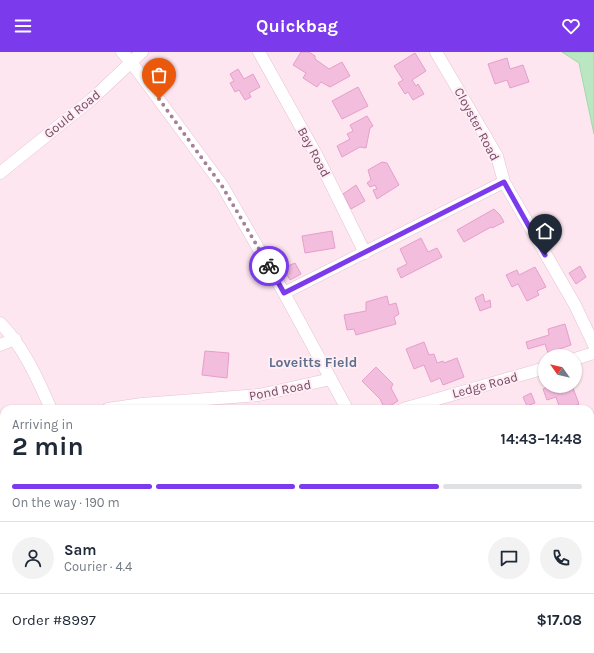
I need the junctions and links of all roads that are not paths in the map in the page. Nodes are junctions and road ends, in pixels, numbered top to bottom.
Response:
1 (122, 52) edge
2 (142, 52) edge
3 (259, 52) edge
4 (436, 52) edge
5 (131, 62) junction
6 (0, 172) edge
7 (504, 182) junction
8 (365, 253) junction
9 (284, 293) junction
10 (0, 323) edge
11 (15, 339) junction
12 (594, 345) edge
13 (0, 346) edge
14 (594, 353) edge
15 (582, 357) edge
16 (538, 370) edge
17 (331, 379) junction
18 (49, 405) edge
19 (135, 405) edge
20 (345, 405) edge
21 (415, 405) edge

1 - 5 street
2 - 5 street, Gould Road
3 - 8 street, Bay Road
4 - 7 street, Cloyster Road
5 - 6 street, Gould Road
5 - 9 street
7 - 8 street
7 - 12 street, Cloyster Road
8 - 9 street
9 - 17 street
10 - 11 street
11 - 13 street
11 - 18 street
14 - 15 street
16 - 21 street, Ledge Road
17 - 19 street, Pond Road
17 - 20 street

